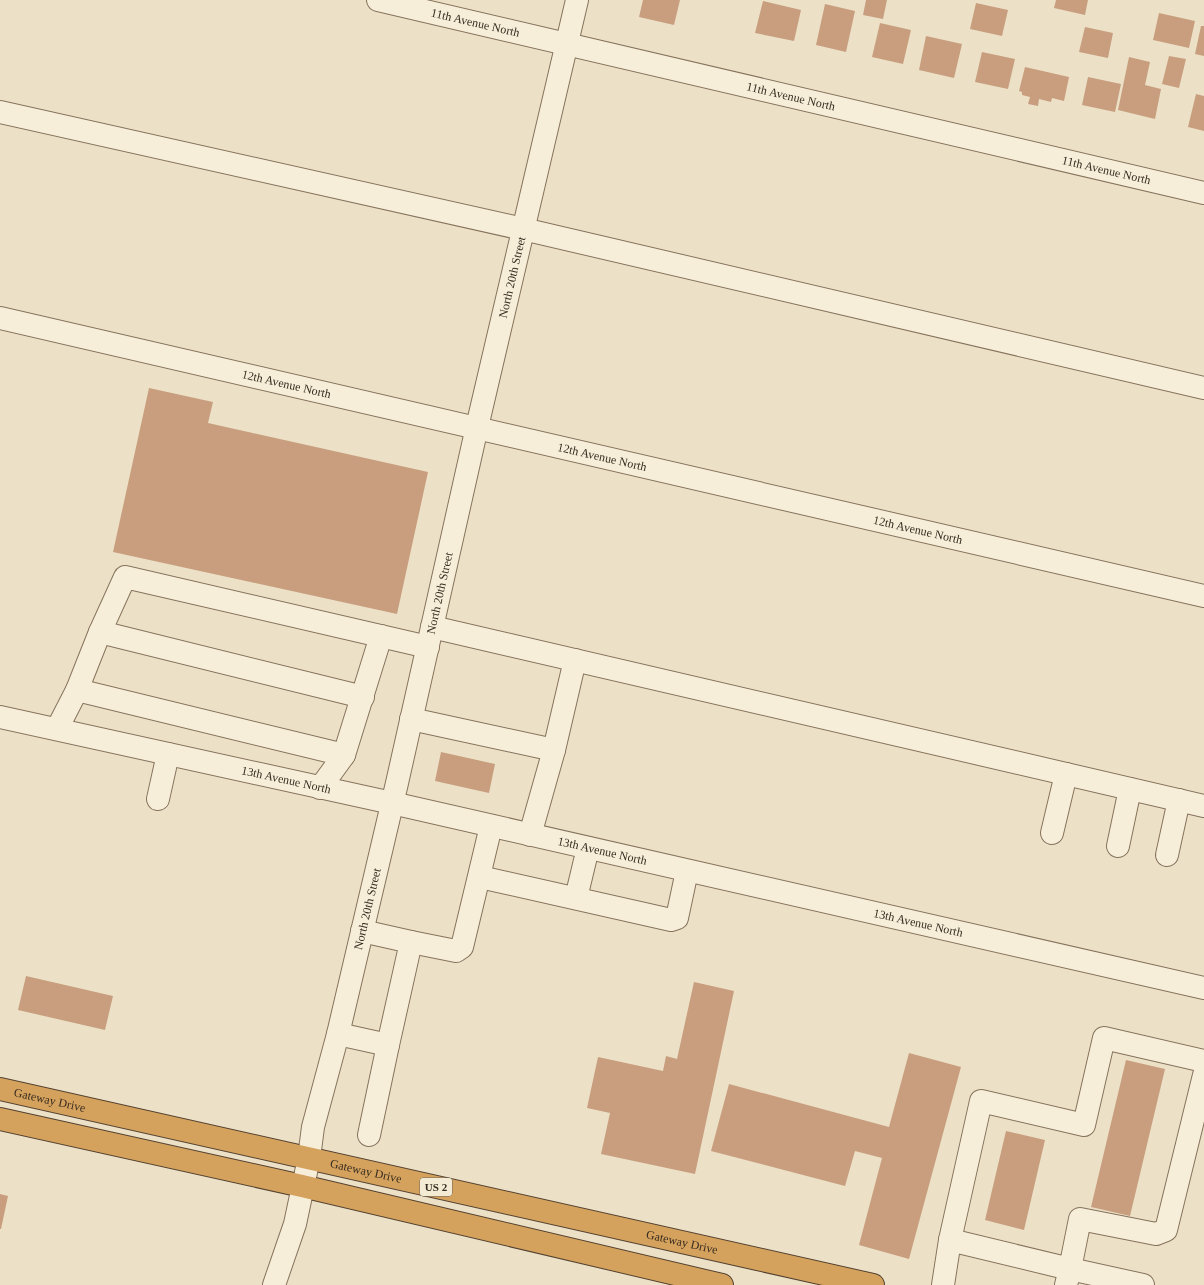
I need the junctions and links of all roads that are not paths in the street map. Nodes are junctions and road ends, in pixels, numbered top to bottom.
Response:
1 (378, 0) edge
2 (577, 0) edge
3 (567, 43) junction
4 (0, 112) edge
5 (1204, 193) edge
6 (523, 229) junction
7 (0, 318) edge
8 (1204, 388) edge
9 (477, 427) junction
10 (1204, 596) edge
11 (100, 632) junction
12 (381, 636) junction
13 (430, 637) junction
14 (575, 660) junction
15 (77, 690) junction
16 (363, 697) junction
17 (0, 717) edge
18 (411, 719) junction
19 (57, 729) junction
20 (554, 750) junction
21 (168, 754) junction
22 (344, 755) junction
23 (1066, 774) junction
24 (320, 788) junction
25 (1130, 789) junction
26 (158, 799) dead end
27 (1179, 800) junction
28 (392, 803) junction
29 (1204, 806) edge
30 (491, 826) junction
31 (1052, 833) dead end
32 (530, 835) junction
33 (1118, 846) dead end
34 (588, 848) junction
35 (1167, 855) dead end
36 (687, 871) junction
37 (480, 876) junction
38 (576, 898) junction
39 (362, 931) junction
40 (410, 942) junction
41 (1204, 988) edge
42 (338, 1034) junction
43 (388, 1045) junction
44 (1204, 1061) edge
45 (1204, 1075) edge
46 (0, 1089) edge
47 (0, 1119) edge
48 (369, 1135) dead end
49 (309, 1158) junction
50 (302, 1186) junction
51 (950, 1240) junction
52 (1068, 1277) edge
53 (274, 1285) edge
54 (722, 1285) edge
55 (873, 1285) edge
56 (943, 1285) edge
57 (1143, 1285) edge

1 - 3 street, 11th Avenue North
2 - 3 street, North 20th Street
3 - 5 street, 11th Avenue North
3 - 6 street, North 20th Street
4 - 6 street
6 - 8 street
6 - 9 street, North 20th Street
7 - 9 street, 12th Avenue North
9 - 10 street, 12th Avenue North
9 - 13 street, North 20th Street
11 - 12 street
11 - 15 street
11 - 16 street
12 - 13 street
12 - 16 street
13 - 14 street
13 - 18 street, North 20th Street
14 - 20 street
14 - 23 street
15 - 19 street
15 - 22 street
16 - 22 street
17 - 19 street, 13th Avenue North
18 - 20 street
18 - 28 street, North 20th Street
19 - 21 street, 13th Avenue North
20 - 32 street
21 - 24 street, 13th Avenue North
21 - 26 street
22 - 24 street
23 - 25 street
23 - 31 street
24 - 28 street, 13th Avenue North
25 - 27 street
25 - 33 street
27 - 29 street
27 - 35 street
28 - 30 street, 13th Avenue North
28 - 39 street, North 20th Street
30 - 32 street, 13th Avenue North
30 - 37 street
32 - 34 street, 13th Avenue North
34 - 36 street, 13th Avenue North
34 - 38 street
36 - 38 street
36 - 41 street, 13th Avenue North
37 - 38 street
37 - 40 street
39 - 40 street
39 - 42 street, North 20th Street
40 - 43 street
42 - 43 street
42 - 49 street, North 20th Street
43 - 48 street
44 - 51 street
45 - 52 street
46 - 49 highway, Gateway Drive / US 2
47 - 50 highway, US 2
49 - 50 street, North 20th Street
49 - 55 highway, Gateway Drive / US 2
50 - 53 street, North 20th Street
50 - 54 highway, US 2
51 - 52 street
51 - 56 street
52 - 57 street

